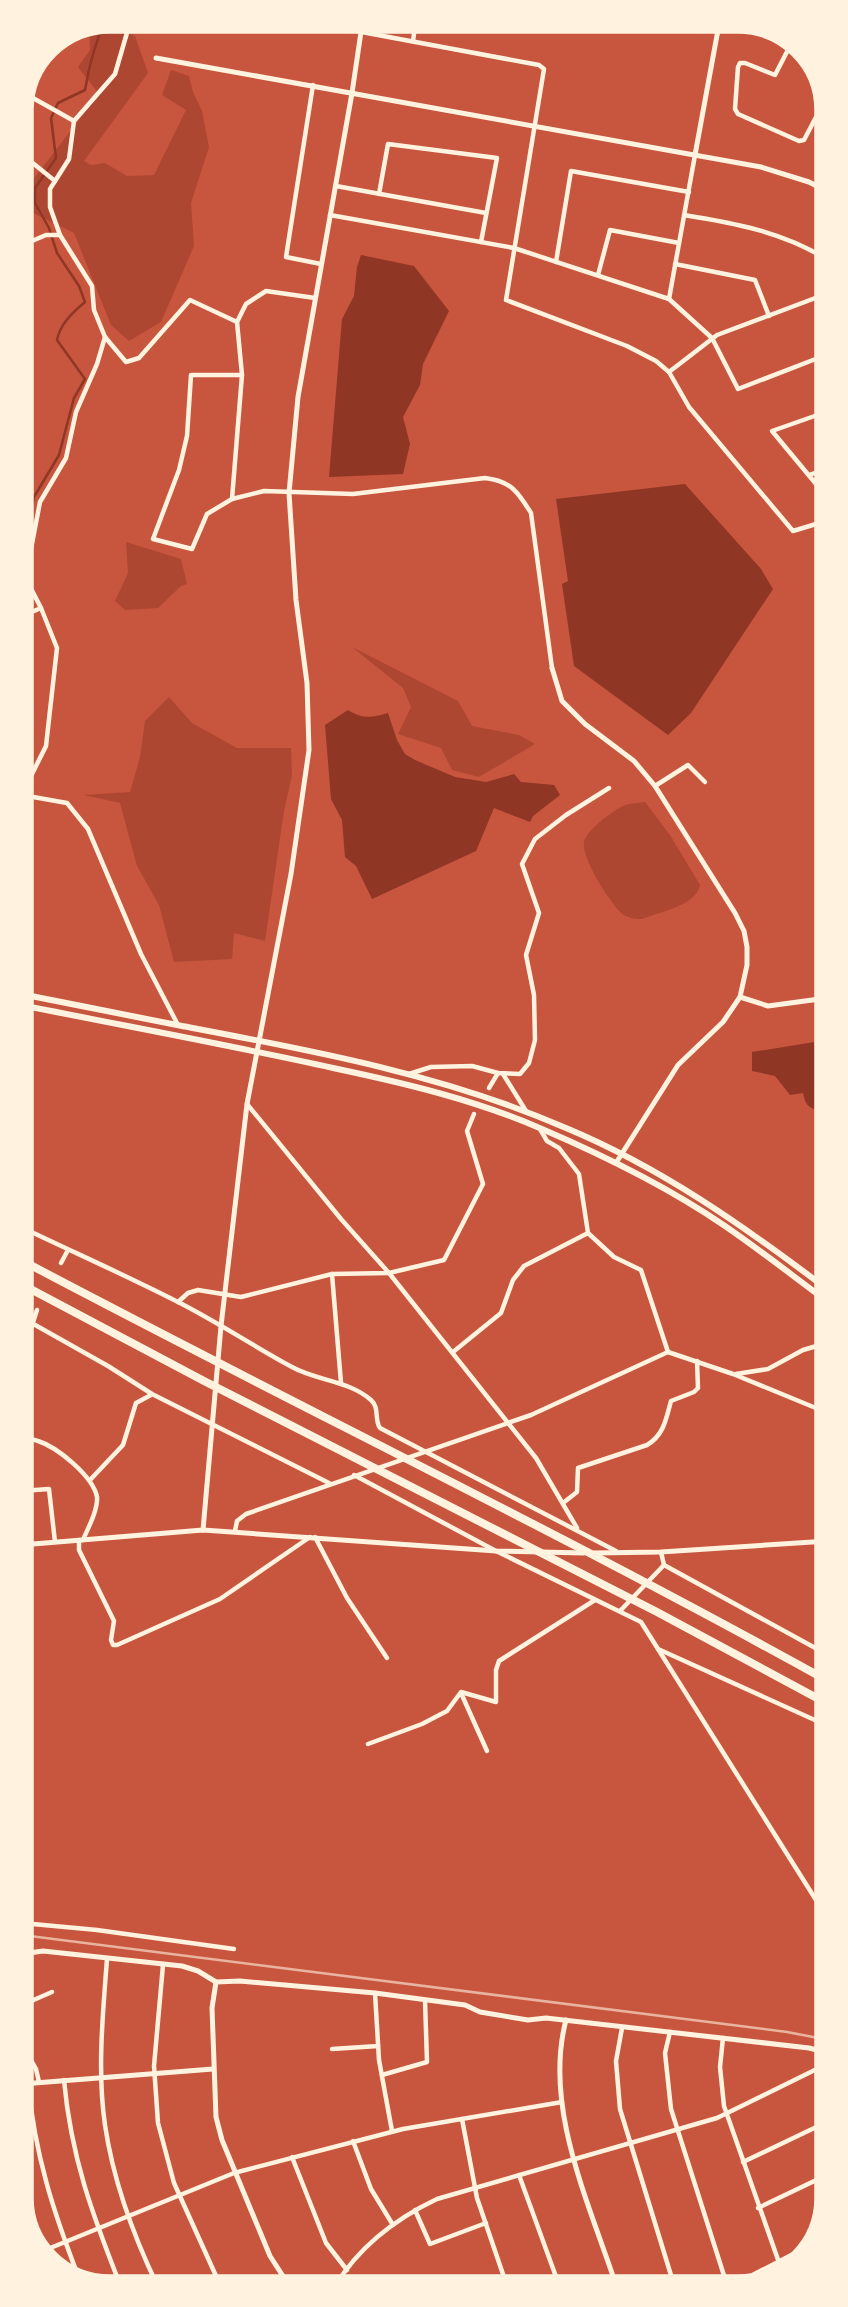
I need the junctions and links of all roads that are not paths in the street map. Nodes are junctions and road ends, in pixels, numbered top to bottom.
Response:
1 (127, 32) edge
2 (361, 32) joint
3 (414, 32) edge
4 (718, 32) edge
5 (413, 41) junction
6 (788, 50) edge
7 (156, 58) dead end
8 (313, 85) junction
9 (352, 93) junction
10 (33, 98) edge
11 (816, 117) edge
12 (74, 121) junction
13 (536, 126) junction
14 (695, 155) junction
15 (32, 162) edge
16 (55, 180) junction
17 (336, 186) junction
18 (816, 186) edge
19 (689, 192) junction
20 (379, 194) junction
21 (486, 214) junction
22 (330, 215) junction
23 (684, 215) junction
24 (60, 235) junction
25 (32, 241) edge
26 (481, 242) junction
27 (679, 243) junction
28 (514, 248) junction
29 (816, 253) edge
30 (556, 262) junction
31 (321, 264) junction
32 (675, 264) junction
33 (598, 275) junction
34 (315, 298) junction
35 (669, 299) junction
36 (816, 299) edge
37 (769, 316) junction
38 (237, 322) junction
39 (105, 337) junction
40 (712, 338) junction
41 (816, 359) edge
42 (669, 372) junction
43 (242, 375) junction
44 (816, 416) edge
45 (816, 473) edge
46 (809, 475) junction
47 (816, 484) edge
48 (289, 493) junction
49 (232, 499) junction
50 (816, 524) edge
51 (32, 543) edge
52 (32, 590) edge
53 (41, 608) junction
54 (32, 612) edge
55 (552, 668) joint
56 (32, 774) edge
57 (705, 782) dead end
58 (655, 786) junction
59 (609, 788) dead end
60 (32, 798) edge
61 (32, 996) edge
62 (740, 997) junction
63 (816, 999) edge
64 (32, 1007) edge
65 (178, 1025) junction
66 (260, 1040) junction
67 (258, 1051) junction
68 (500, 1073) junction
69 (409, 1074) junction
70 (489, 1088) dead end
71 (247, 1104) junction
72 (527, 1112) junction
73 (474, 1114) dead end
74 (540, 1127) junction
75 (620, 1153) junction
76 (616, 1163) junction
77 (32, 1232) edge
78 (588, 1233) junction
79 (68, 1250) junction
80 (61, 1263) dead end
81 (32, 1266) edge
82 (389, 1273) junction
83 (332, 1274) junction
84 (816, 1281) edge
85 (32, 1290) edge
86 (816, 1293) edge
87 (224, 1294) junction
88 (178, 1301) junction
89 (37, 1310) dead end
90 (32, 1324) joint
91 (221, 1326) junction
92 (816, 1346) edge
93 (453, 1352) junction
94 (668, 1352) junction
95 (698, 1361) junction
96 (733, 1374) junction
97 (341, 1383) junction
98 (152, 1394) junction
99 (816, 1408) edge
100 (508, 1423) junction
101 (213, 1427) junction
102 (32, 1441) edge
103 (426, 1451) junction
104 (354, 1475) junction
105 (90, 1480) junction
106 (330, 1483) junction
107 (32, 1490) edge
108 (563, 1503) junction
109 (577, 1529) junction
110 (204, 1530) junction
111 (235, 1531) junction
112 (313, 1537) junction
113 (81, 1540) junction
114 (55, 1542) junction
115 (816, 1542) edge
116 (32, 1544) edge
117 (496, 1551) junction
118 (661, 1552) junction
119 (620, 1554) junction
120 (664, 1565) junction
121 (595, 1599) junction
122 (620, 1611) junction
123 (816, 1648) edge
124 (657, 1649) junction
125 (387, 1658) dead end
126 (816, 1674) edge
127 (461, 1692) junction
128 (816, 1698) edge
129 (816, 1721) edge
130 (368, 1744) dead end
131 (487, 1751) dead end
132 (816, 1900) edge
133 (32, 1924) edge
134 (234, 1949) dead end
135 (32, 1953) edge
136 (107, 1959) junction
137 (163, 1965) junction
138 (216, 1982) junction
139 (51, 1992) dead end
140 (375, 1993) junction
141 (425, 2000) junction
142 (32, 2001) edge
143 (566, 2020) junction
144 (622, 2028) junction
145 (670, 2032) junction
146 (723, 2037) junction
147 (378, 2046) junction
148 (332, 2049) dead end
149 (816, 2050) edge
150 (32, 2062) edge
151 (213, 2069) junction
152 (816, 2070) edge
153 (154, 2072) junction
154 (382, 2076) junction
155 (102, 2077) junction
156 (64, 2080) junction
157 (39, 2082) junction
158 (32, 2083) edge
159 (562, 2102) junction
160 (727, 2114) junction
161 (462, 2119) junction
162 (32, 2127) edge
163 (816, 2127) edge
164 (677, 2130) junction
165 (392, 2131) junction
166 (353, 2141) junction
167 (630, 2144) junction
168 (292, 2157) junction
169 (575, 2160) junction
170 (743, 2162) junction
171 (234, 2173) junction
172 (519, 2175) junction
173 (816, 2180) edge
174 (475, 2187) junction
175 (180, 2194) junction
176 (758, 2208) junction
177 (415, 2210) junction
178 (130, 2215) junction
179 (486, 2223) junction
180 (393, 2225) junction
181 (98, 2228) junction
182 (66, 2242) junction
183 (50, 2248) edge
184 (791, 2255) edge
185 (778, 2262) junction
186 (75, 2267) edge
187 (347, 2270) junction
188 (756, 2273) edge
189 (116, 2275) edge
190 (153, 2275) edge
191 (216, 2275) edge
192 (281, 2275) edge
193 (343, 2275) edge
194 (504, 2276) edge
195 (555, 2276) edge
196 (614, 2276) edge
197 (671, 2276) edge
198 (724, 2276) edge

1 - 12 street
2 - 5 street
2 - 9 street
3 - 5 street
4 - 14 street
5 - 13 street
6 - 11 street
7 - 8 street
8 - 9 street
8 - 31 street
9 - 13 street
9 - 17 street
10 - 12 street
12 - 16 street
13 - 14 street
13 - 28 street
14 - 18 street
14 - 19 street
15 - 16 street
16 - 24 street
17 - 20 street
17 - 22 street
19 - 23 street
19 - 30 street
20 - 21 street
20 - 21 street
21 - 26 street
22 - 26 street
22 - 31 street
23 - 27 street
23 - 29 street
24 - 25 street
24 - 39 street
26 - 28 street
27 - 32 street
27 - 33 street
28 - 30 street
28 - 42 street
30 - 33 street
31 - 34 street
32 - 35 street
32 - 37 street
33 - 35 street
34 - 38 street
34 - 48 street
35 - 40 street
36 - 37 street
37 - 40 street
38 - 39 street
38 - 43 street
39 - 51 street
40 - 41 street
40 - 42 street
42 - 50 street
43 - 49 street
43 - 49 street
44 - 46 street
45 - 46 street
46 - 47 street
48 - 49 street
48 - 55 street
48 - 66 street
52 - 53 street
53 - 54 street
53 - 56 street
55 - 58 street
57 - 58 street
58 - 62 street
59 - 68 street
60 - 65 street
61 - 65 main road
62 - 63 street
62 - 75 street
64 - 67 main road
65 - 66 main road
66 - 67 street
66 - 69 main road
67 - 71 street
67 - 74 main road
68 - 69 street
68 - 70 street
68 - 72 street
69 - 72 main road
71 - 82 street
71 - 87 street
72 - 75 main road
73 - 82 street
74 - 76 main road
74 - 78 street
75 - 76 street
75 - 84 main road
76 - 86 main road
77 - 79 street
78 - 93 street
78 - 94 street
79 - 80 street
79 - 88 street
81 - 126 highway
82 - 83 street
82 - 93 street
83 - 87 street
83 - 97 street
85 - 128 highway
87 - 88 street
87 - 91 street
88 - 91 street
89 - 90 street
90 - 98 street
91 - 97 street
91 - 101 street
92 - 96 street
93 - 100 street
94 - 95 street
94 - 100 street
95 - 96 street
95 - 108 street
96 - 99 street
97 - 103 street
98 - 101 street
98 - 105 street
100 - 103 street
100 - 108 street
101 - 106 street
101 - 110 street
102 - 105 street
103 - 104 street
103 - 109 street
104 - 106 street
104 - 117 street
105 - 113 street
106 - 111 street
107 - 114 street
108 - 109 street
109 - 119 street
110 - 111 street
110 - 113 street
111 - 112 street
112 - 113 street
112 - 117 street
112 - 125 street
113 - 114 street
114 - 116 street
115 - 118 street
117 - 119 street
117 - 121 street
118 - 119 street
118 - 120 street
120 - 122 street
120 - 123 street
121 - 122 street
121 - 127 street
122 - 124 street
124 - 129 street
124 - 132 street
127 - 130 street
127 - 131 street
133 - 134 street
135 - 136 street
136 - 137 street
136 - 155 street
137 - 138 street
137 - 153 street
138 - 140 street
138 - 151 street
139 - 142 street
140 - 141 street
140 - 147 street
141 - 143 street
141 - 154 street
143 - 144 street
143 - 159 street
144 - 145 street
144 - 167 street
145 - 146 street
145 - 164 street
146 - 149 street
146 - 160 street
147 - 148 street
147 - 154 street
150 - 157 street
151 - 153 street
151 - 171 street
152 - 160 street
153 - 155 street
153 - 175 street
154 - 165 street
155 - 156 street
155 - 178 street
156 - 157 street
156 - 181 street
157 - 158 street
159 - 161 street
159 - 169 street
160 - 164 street
160 - 170 street
161 - 165 street
161 - 174 street
162 - 182 street
163 - 170 street
164 - 167 street
164 - 198 street
165 - 166 street
166 - 168 street
166 - 180 street
167 - 169 street
167 - 197 street
168 - 171 street
168 - 187 street
169 - 172 street
169 - 196 street
170 - 176 street
171 - 175 street
171 - 192 street
172 - 174 street
172 - 195 street
173 - 176 street
174 - 177 street
174 - 179 street
175 - 178 street
175 - 191 street
176 - 185 street
177 - 179 street
177 - 180 street
178 - 181 street
178 - 190 street
179 - 194 street
180 - 187 street
181 - 182 street
181 - 189 street
182 - 183 street
182 - 186 street
184 - 185 street
185 - 188 street
187 - 193 street

